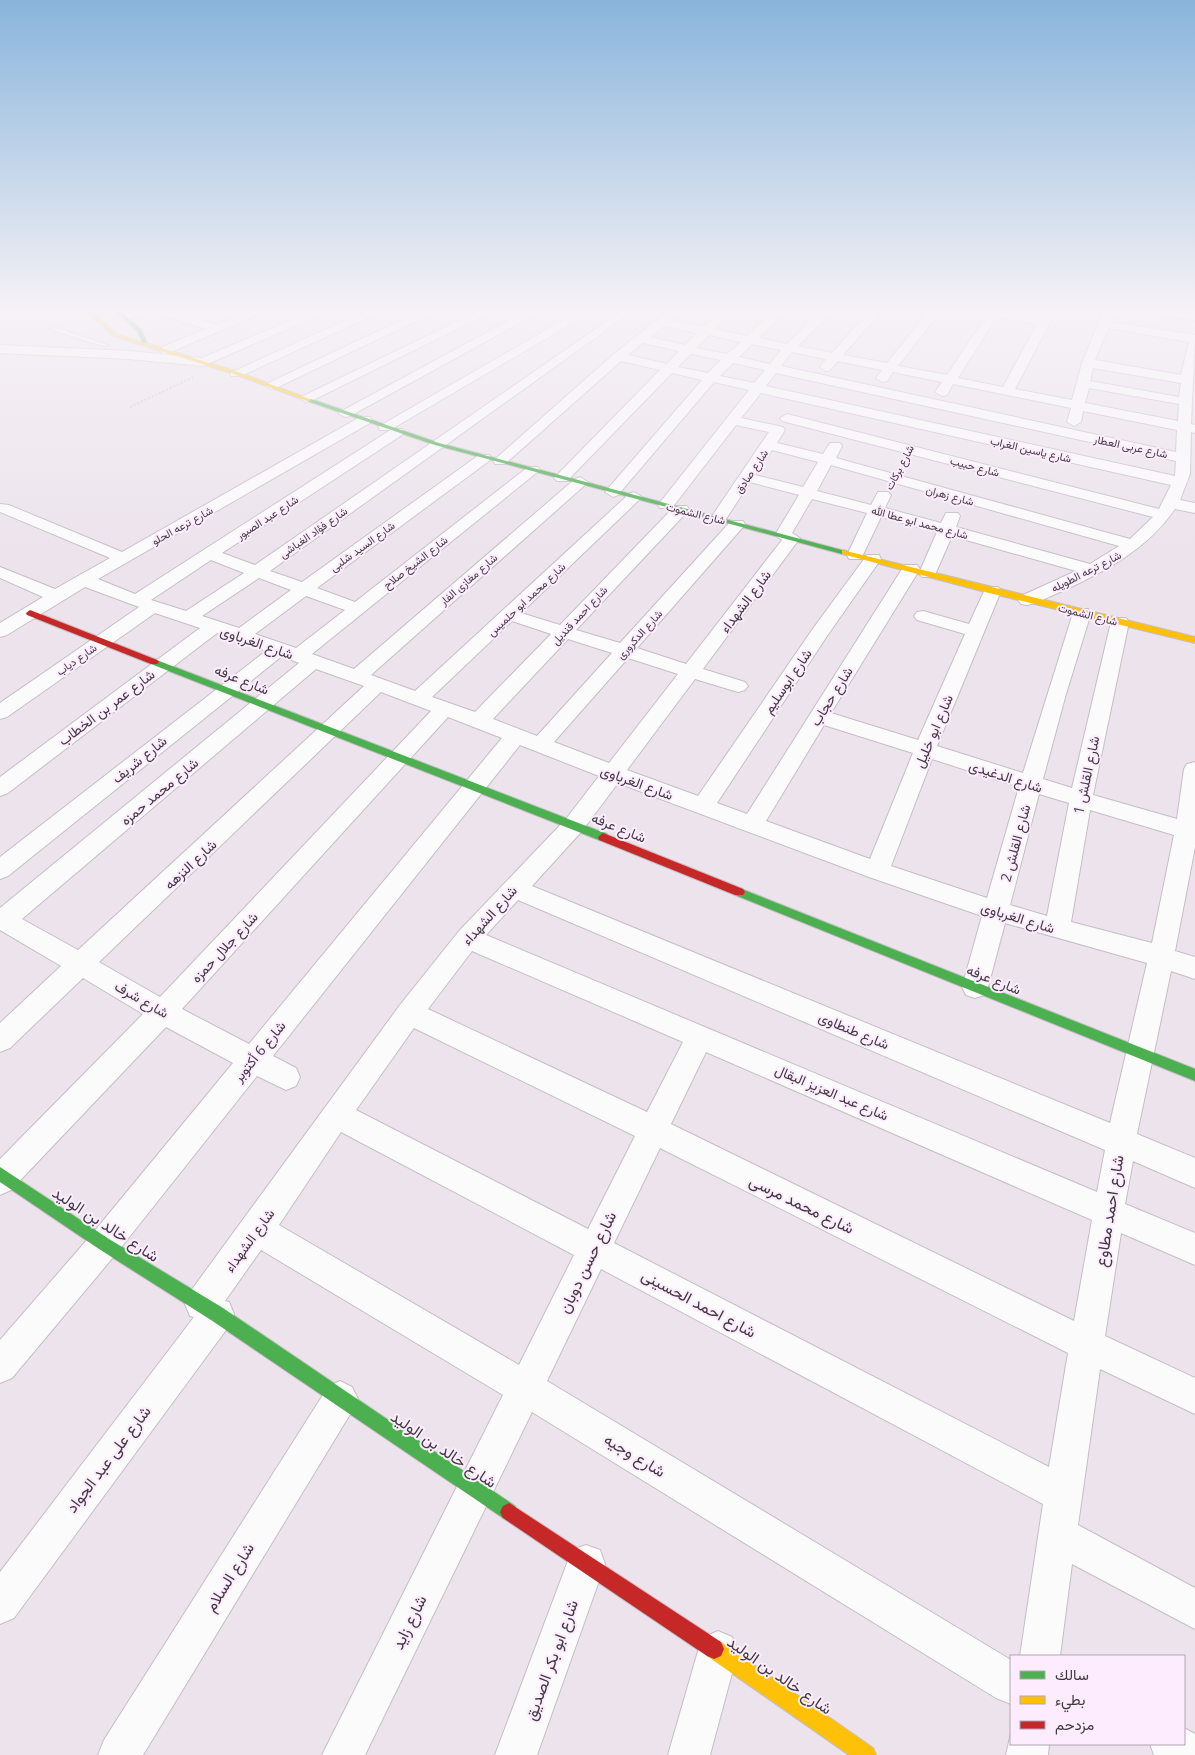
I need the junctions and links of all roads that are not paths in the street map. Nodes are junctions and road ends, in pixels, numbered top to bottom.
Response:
1 (281, 389) edge
2 (325, 389) edge
3 (390, 389) edge
4 (459, 389) edge
5 (511, 389) edge
6 (579, 389) edge
7 (649, 389) edge
8 (702, 389) edge
9 (757, 389) edge
10 (762, 389) edge
11 (808, 389) edge
12 (867, 389) edge
13 (944, 389) edge
14 (992, 389) edge
15 (1009, 389) edge
16 (1081, 389) edge
17 (1124, 389) edge
18 (872, 390) junction
19 (1007, 392) junction
20 (306, 398) junction
21 (801, 398) junction
22 (1190, 398) edge
23 (934, 404) junction
24 (1079, 406) junction
25 (857, 409) junction
26 (345, 413) junction
27 (787, 418) junction
28 (365, 420) junction
29 (731, 420) junction
30 (923, 424) junction
31 (1048, 428) junction
32 (1189, 428) edge
33 (391, 430) junction
34 (778, 430) junction
35 (842, 433) junction
36 (1070, 433) junction
37 (437, 444) junction
38 (768, 445) junction
39 (908, 448) junction
40 (1036, 450) junction
41 (1187, 454) edge
42 (492, 460) junction
43 (828, 460) junction
44 (533, 470) junction
45 (747, 477) junction
46 (562, 478) junction
47 (1186, 478) edge
48 (890, 479) junction
49 (580, 482) junction
50 (613, 492) junction
51 (808, 493) junction
52 (634, 497) junction
53 (960, 498) junction
54 (673, 507) junction
55 (3, 508) dead end
56 (1195, 508) edge
57 (1166, 509) junction
58 (878, 510) junction
59 (718, 519) junction
60 (737, 524) junction
61 (946, 529) junction
62 (788, 537) junction
63 (1133, 545) junction
64 (209, 554) junction
65 (864, 557) junction
66 (123, 558) junction
67 (1091, 570) junction
68 (919, 571) junction
69 (0, 572) edge
70 (257, 572) junction
71 (84, 580) junction
72 (304, 589) junction
73 (992, 591) junction
74 (56, 596) junction
75 (1027, 600) junction
76 (145, 604) junction
77 (356, 608) junction
78 (30, 613) junction
79 (1082, 613) junction
80 (510, 615) junction
81 (923, 616) dead end
82 (187, 618) junction
83 (1120, 622) junction
84 (213, 627) junction
85 (0, 631) edge
86 (975, 631) junction
87 (563, 632) junction
88 (241, 635) junction
89 (103, 640) junction
90 (1195, 640) edge
91 (623, 652) junction
92 (297, 655) junction
93 (163, 664) junction
94 (691, 672) junction
95 (367, 681) junction
96 (738, 686) dead end
97 (227, 689) junction
98 (417, 700) junction
99 (262, 704) junction
100 (444, 709) junction
101 (0, 712) edge
102 (819, 716) junction
103 (479, 721) junction
104 (332, 729) junction
105 (528, 740) junction
106 (925, 749) junction
107 (400, 758) junction
108 (1195, 769) edge
109 (613, 774) junction
110 (1032, 784) junction
111 (474, 786) junction
112 (0, 788) edge
113 (1080, 800) junction
114 (703, 806) junction
115 (752, 824) junction
116 (574, 825) junction
117 (1192, 832) edge
118 (0, 870) edge
119 (877, 871) junction
120 (513, 888) junction
121 (996, 911) junction
122 (4, 925) edge
123 (1057, 929) junction
124 (468, 938) junction
125 (1161, 956) junction
126 (82, 964) junction
127 (1195, 968) edge
128 (975, 987) junction
129 (163, 1012) junction
130 (409, 1013) junction
131 (700, 1036) junction
132 (0, 1040) edge
133 (1139, 1052) junction
134 (253, 1059) junction
135 (1195, 1075) edge
136 (286, 1077) dead end
137 (336, 1114) junction
138 (654, 1130) junction
139 (1121, 1142) junction
140 (1195, 1173) edge
141 (1, 1177) edge
142 (1109, 1212) junction
143 (257, 1230) junction
144 (104, 1244) junction
145 (594, 1248) junction
146 (1195, 1249) edge
147 (209, 1309) junction
148 (1086, 1346) junction
149 (0, 1366) edge
150 (525, 1388) junction
151 (1195, 1396) edge
152 (340, 1399) junction
153 (475, 1489) junction
154 (1062, 1494) junction
155 (1057, 1535) junction
156 (586, 1564) junction
157 (0, 1604) edge
158 (1195, 1609) edge
159 (718, 1651) junction
160 (1040, 1655) edge
161 (1010, 1682) edge
162 (1173, 1745) edge
163 (119, 1755) edge
164 (343, 1755) edge
165 (516, 1755) edge
166 (689, 1755) edge
167 (866, 1755) edge
168 (1189, 1755) edge

1 - 20 street, شارع الشموت
2 - 20 street
3 - 26 street
4 - 33 street, شارع عبد الصبور
5 - 37 street, شارع فؤاد الغباشى
6 - 42 street, شارع السيد شلبى
7 - 46 street
8 - 50 street
9 - 29 street, شارع احمد قنديل
10 - 21 street, شارع ياسين الغراب
11 - 21 street, شارع صادق
12 - 18 street, شارع عربى العطار
13 - 23 street, شارع بركات
14 - 19 street
15 - 19 street
16 - 24 street
17 - 22 street
18 - 23 street, شارع عربى العطار
18 - 25 street, شارع الشهداء
19 - 24 street
20 - 26 street, شارع الشموت
21 - 25 street, شارع ياسين الغراب
21 - 27 street, شارع صادق
22 - 32 street, شارع ترعه الطويله
23 - 30 street, شارع بركات
23 - 31 street, شارع عربى العطار
24 - 32 street
24 - 36 street
25 - 30 street, شارع ياسين الغراب
25 - 35 street, شارع الشهداء
26 - 28 street, شارع الشموت
27 - 34 street, شارع صادق
27 - 35 street, شارع حبيب
28 - 33 street, شارع الشموت
28 - 66 street, شارع ترعه الحلو
29 - 34 street
29 - 54 street, شارع احمد قنديل
30 - 39 street, شارع بركات
30 - 40 street, شارع ياسين الغراب
31 - 36 street, شارع عربى العطار
31 - 40 street
32 - 41 street, شارع ترعه الطويله
33 - 37 street, شارع الشموت
33 - 64 street, شارع عبد الصبور
34 - 38 street, شارع صادق
35 - 39 street, شارع حبيب
35 - 43 street, شارع الشهداء
36 - 41 street, شارع عربى العطار
37 - 42 street, شارع الشموت
37 - 70 street, شارع فؤاد الغباشى
38 - 43 street, شارع زهران
38 - 45 street, شارع صادق
39 - 48 street, شارع بركات
39 - 57 street, شارع حبيب
40 - 47 street, شارع ياسين الغراب
41 - 47 street, شارع ترعه الطويله
42 - 44 street, شارع الشموت
42 - 72 street, شارع السيد شلبى
43 - 48 street, شارع زهران
43 - 51 street, شارع الشهداء
44 - 46 street, شارع الشموت
44 - 77 street, شارع الشيخ صلاح
45 - 51 street, شارع محمد ابو عطا الله
45 - 59 street, شارع صادق
46 - 49 street, شارع الشموت
47 - 57 street, شارع ترعه الطويله
48 - 53 street, شارع زهران
48 - 58 street, شارع بركات
49 - 50 street, شارع الشموت
49 - 95 street, شارع مغازى الفار
50 - 52 street, شارع الشموت
51 - 58 street, شارع محمد ابو عطا الله
51 - 62 street, شارع الشهداء
52 - 54 street, شارع الشموت
52 - 80 street, شارع محمد ابو حلميس
53 - 61 street, شارع حجاب
53 - 63 street, شارع زهران
54 - 59 street, شارع الشموت
54 - 87 street, شارع احمد قنديل
55 - 66 street
56 - 57 street, شارع حبيب
57 - 63 street, شارع ترعه الطويله
58 - 61 street, شارع محمد ابو عطا الله
58 - 65 street, شارع بركات
59 - 60 street, شارع الشموت
60 - 62 street, شارع الشموت
60 - 91 street, شارع الدكرورى
61 - 67 street, شارع محمد ابو عطا الله
61 - 68 street, شارع حجاب
62 - 65 street, شارع الشموت
62 - 94 street, شارع الشهداء
63 - 67 street, شارع ترعه الطويله
64 - 70 street
64 - 76 street, شارع عبد الصبور
65 - 68 street, شارع الشموت
65 - 114 street, شارع ابوسليم
66 - 71 street, شارع ترعه الحلو
67 - 75 street, شارع ترعه الطويله
68 - 73 street, شارع الشموت
68 - 102 street, شارع حجاب
69 - 74 street
70 - 72 street
70 - 82 street, شارع فؤاد الغباشى
71 - 74 street, شارع ترعه الحلو
71 - 76 street, شارع الغرباوى
72 - 77 street
72 - 88 street, شارع السيد شلبى
73 - 75 street, شارع الشموت
73 - 86 street, شارع ابو خليل
74 - 78 street, شارع ترعه الحلو
75 - 79 street, شارع الشموت
76 - 82 street, شارع الغرباوى
76 - 89 street, شارع دياب
77 - 92 street, شارع الشيخ صلاح
78 - 85 street, شارع ترعه الحلو
78 - 89 street, شارع عرفه
79 - 83 street, شارع الشموت
79 - 110 street, شارع القلش 2
80 - 87 street
80 - 98 street, شارع محمد ابو حلميس
81 - 86 street
82 - 84 street, شارع الغرباوى
83 - 90 street, شارع الشموت
83 - 113 street, شارع القلش 1
84 - 88 street, شارع الغرباوى
84 - 93 street, شارع عمر بن الخطاب
86 - 106 street, شارع ابو خليل
87 - 91 street
87 - 103 street, شارع احمد قنديل
88 - 92 street, شارع الغرباوى
89 - 93 street, شارع عرفه
89 - 101 street, شارع دياب
91 - 94 street
91 - 105 street, شارع الدكرورى
92 - 95 street, شارع الغرباوى
92 - 97 street, شارع شريف
92 - 99 street, شارع محمد حمزه
93 - 97 street, شارع عرفه
93 - 112 street, شارع عمر بن الخطاب
94 - 96 street
94 - 109 street, شارع الشهداء
95 - 98 street, شارع الغرباوى
95 - 104 street, شارع النزهه
97 - 99 street, شارع عرفه
97 - 118 street, شارع شريف
98 - 100 street, شارع الغرباوى
99 - 104 street, شارع عرفه
99 - 122 street, شارع محمد حمزه
100 - 103 street, شارع الغرباوى
100 - 107 street, شارع جلال حمزه
102 - 106 street, شارع الدغيدى
102 - 115 street, شارع حجاب
103 - 105 street, شارع الغرباوى
104 - 107 street, شارع عرفه
104 - 126 street, شارع النزهه
105 - 109 street, شارع الغرباوى
105 - 111 street, شارع 6 أكتوبر
106 - 110 street, شارع الدغيدى
106 - 119 street, شارع ابو خليل
107 - 111 street, شارع عرفه
107 - 129 street, شارع جلال حمزه
108 - 117 street, شارع احمد مطاوع
109 - 114 street, شارع الغرباوى
109 - 116 street, شارع الشهداء
110 - 113 street, شارع الدغيدى
110 - 121 street, شارع القلش 2
111 - 116 street, شارع عرفه
111 - 134 street, شارع 6 أكتوبر
113 - 117 street, شارع الدغيدى
113 - 123 street, شارع القلش 1
114 - 115 street, شارع الغرباوى
115 - 119 street, شارع الغرباوى
116 - 120 street, شارع الشهداء
116 - 128 street, شارع عرفه
117 - 125 street, شارع احمد مطاوع
119 - 121 street, شارع الغرباوى
120 - 124 street, شارع الشهداء
120 - 139 street, شارع طنطاوى
121 - 123 street, شارع الغرباوى
121 - 128 street, شارع القلش 2
122 - 126 street, شارع شرف
123 - 125 street, شارع الغرباوى
124 - 130 street, شارع الشهداء
124 - 131 street, شارع عبد العزيز البقال
125 - 127 street, شارع الغرباوى
125 - 133 street, شارع احمد مطاوع
126 - 129 street, شارع شرف
126 - 132 street, شارع النزهه
128 - 133 street, شارع عرفه
129 - 134 street, شارع شرف
129 - 141 street, شارع جلال حمزه
130 - 137 street, شارع الشهداء
130 - 138 street, شارع محمد مرسى
131 - 138 street, شارع حسن دوبان
131 - 142 street, شارع عبد العزيز البقال
133 - 135 street, شارع عرفه
133 - 139 street, شارع احمد مطاوع
134 - 136 street, شارع شرف
134 - 144 street, شارع 6 أكتوبر
137 - 143 street, شارع الشهداء
137 - 145 street, شارع احمد الحسينى
138 - 145 street, شارع حسن دوبان
138 - 148 street, شارع محمد مرسى
139 - 140 street, شارع طنطاوى
139 - 142 street, شارع احمد مطاوع
141 - 144 street, شارع خالد بن الوليد
142 - 146 street, شارع عبد العزيز البقال
142 - 148 street, شارع احمد مطاوع
143 - 147 street, شارع الشهداء
143 - 150 street, شارع وجيه
144 - 147 street, شارع خالد بن الوليد
144 - 149 street, شارع 6 أكتوبر
145 - 150 street, شارع حسن دوبان
145 - 154 street, شارع احمد الحسينى
147 - 152 street, شارع خالد بن الوليد
147 - 157 street, شارع على عبد الجواد
148 - 151 street, شارع محمد مرسى
148 - 154 street, شارع احمد مطاوع
150 - 153 street, شارع حسن دوبان
150 - 161 street, شارع وجيه
152 - 153 street, شارع خالد بن الوليد
152 - 163 street, شارع السلام
153 - 156 street, شارع خالد بن الوليد
153 - 164 street, شارع زايد
154 - 155 street, شارع احمد مطاوع
155 - 158 street
155 - 160 street, شارع احمد مطاوع
156 - 159 street, شارع خالد بن الوليد
156 - 165 street, شارع ابو بكر الصديق
159 - 166 street
159 - 167 street, شارع خالد بن الوليد
162 - 168 street

